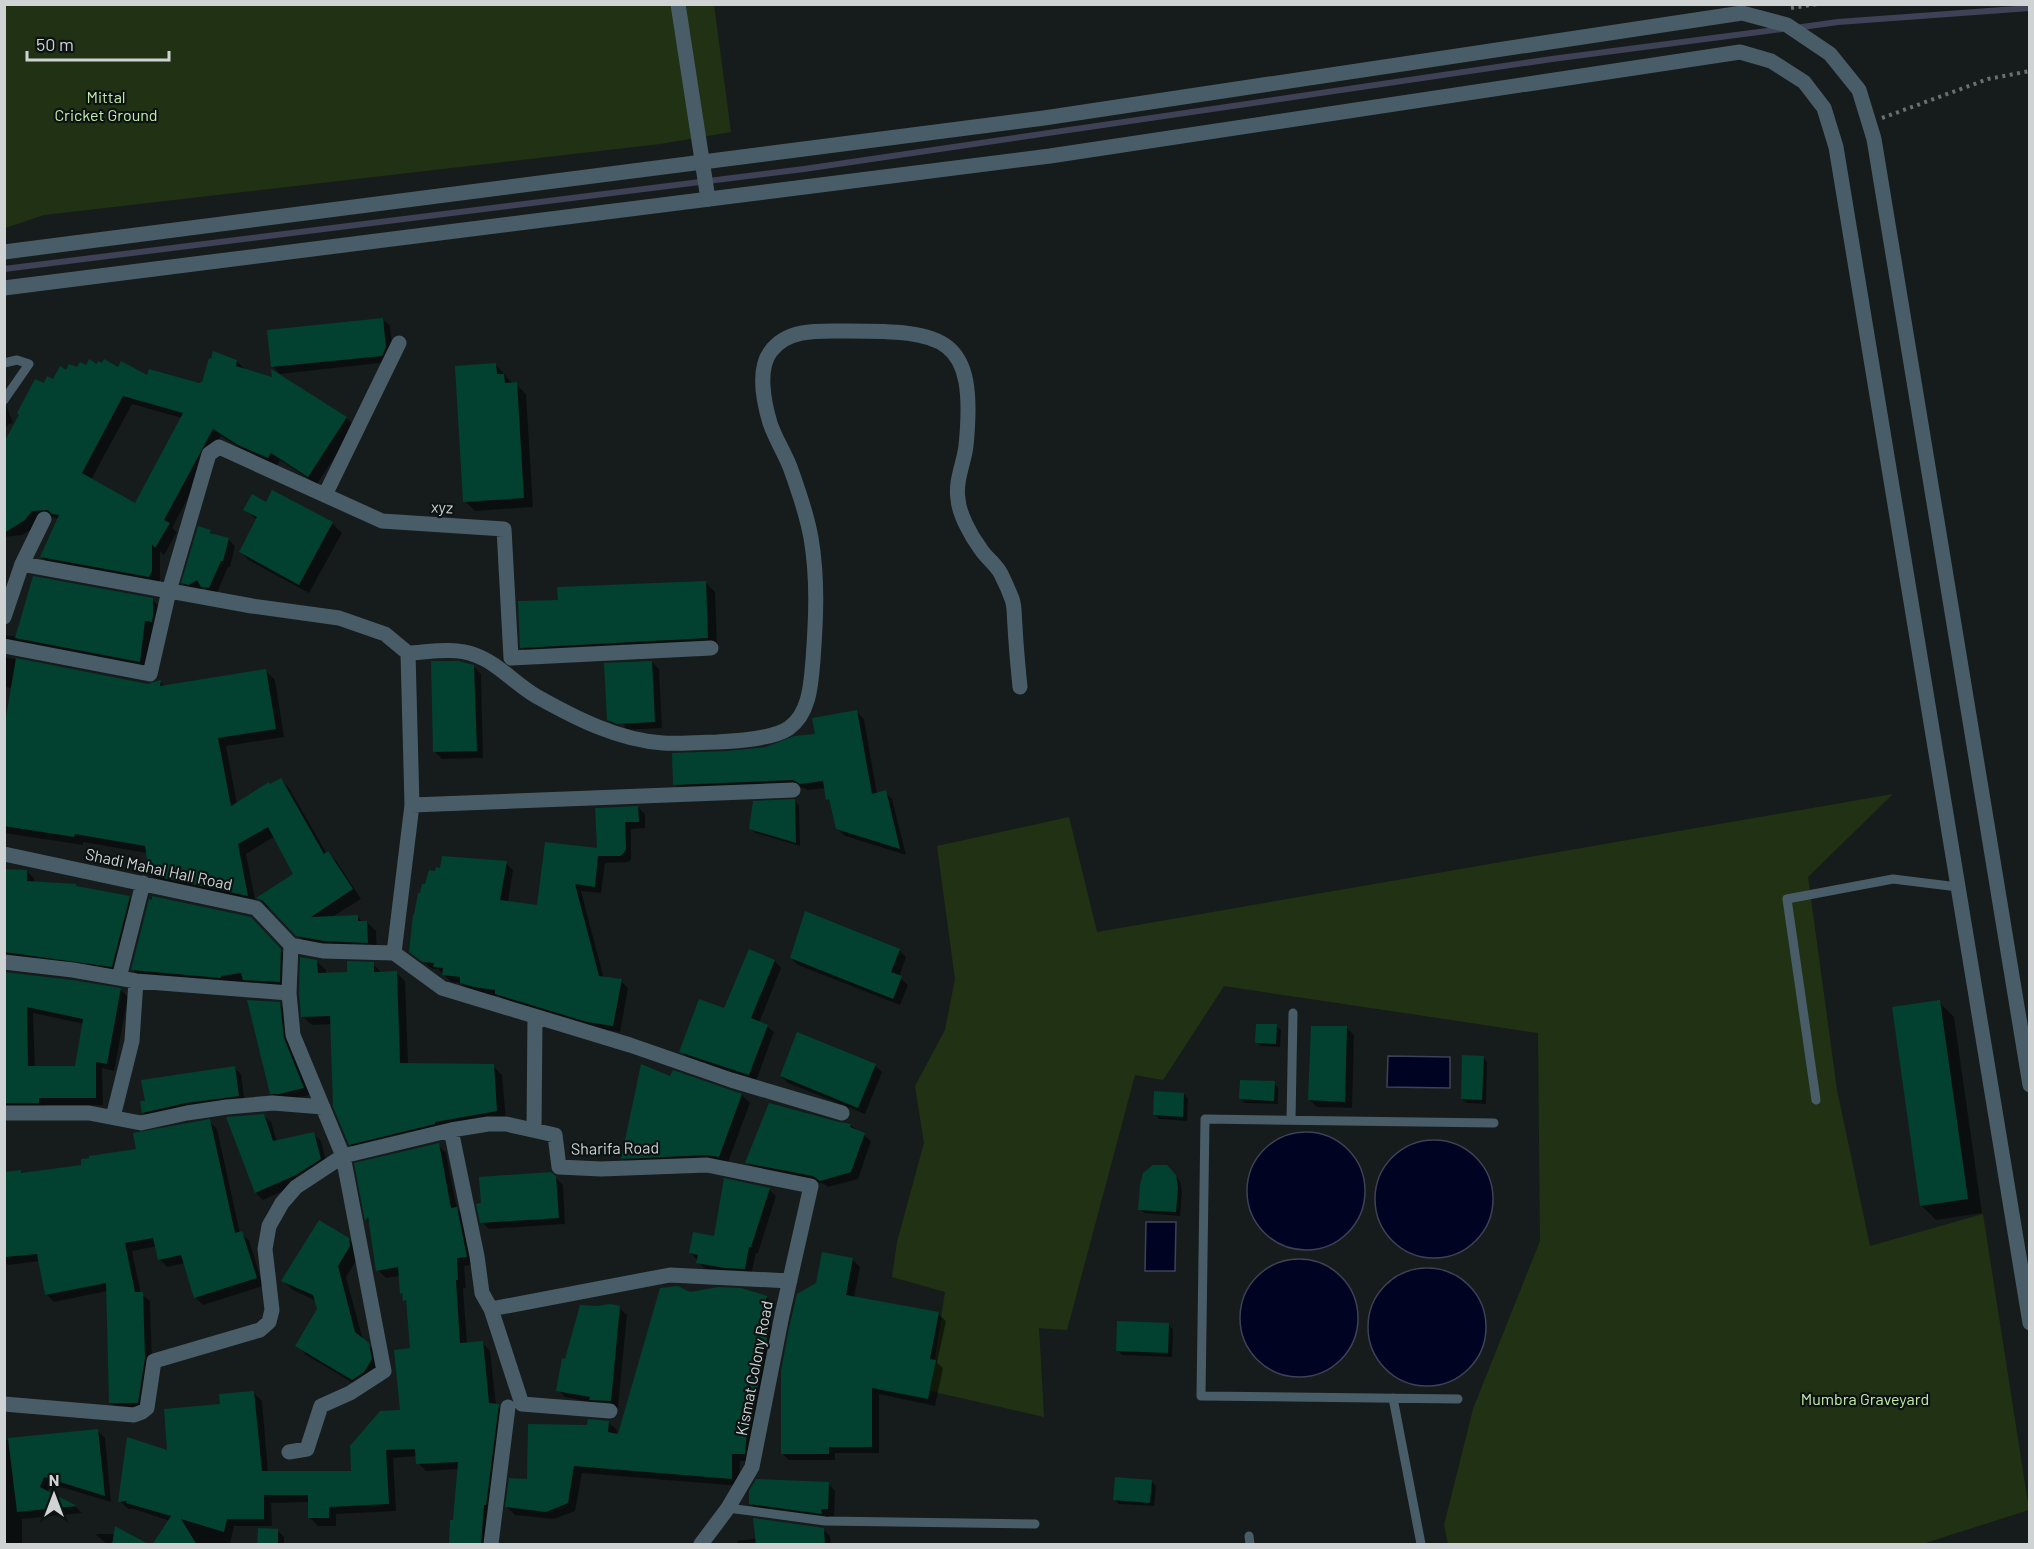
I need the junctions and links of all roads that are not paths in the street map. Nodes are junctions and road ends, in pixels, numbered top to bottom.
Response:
1 (678, 4) edge
2 (703, 167) junction
3 (707, 195) junction
4 (4, 252) edge
5 (4, 288) edge
6 (399, 343) dead end
7 (4, 363) edge
8 (4, 400) edge
9 (325, 495) junction
10 (44, 519) dead end
11 (22, 564) junction
12 (169, 591) junction
13 (4, 617) edge
14 (4, 646) edge
15 (711, 648) dead end
16 (408, 653) junction
17 (1020, 687) dead end
18 (793, 790) dead end
19 (412, 806) junction
20 (4, 854) edge
21 (143, 884) junction
22 (1958, 887) junction
23 (291, 945) junction
24 (394, 953) junction
25 (4, 962) edge
26 (118, 978) junction
27 (136, 981) junction
28 (289, 993) junction
29 (1293, 1013) dead end
30 (535, 1017) junction
31 (2030, 1085) edge
32 (1816, 1100) dead end
33 (323, 1107) junction
34 (4, 1113) edge
35 (842, 1113) dead end
36 (112, 1117) junction
37 (1291, 1120) junction
38 (1494, 1123) dead end
39 (451, 1130) junction
40 (534, 1130) junction
41 (343, 1156) junction
42 (811, 1186) joint
43 (789, 1281) junction
44 (491, 1309) junction
45 (2030, 1323) edge
46 (1393, 1398) junction
47 (1458, 1399) dead end
48 (4, 1404) edge
49 (508, 1407) dead end
50 (610, 1411) dead end
51 (289, 1452) dead end
52 (728, 1508) junction
53 (1035, 1524) dead end
54 (706, 1541) edge
55 (491, 1545) edge
56 (1421, 1545) edge

1 - 2 street
2 - 3 street
2 - 4 street
2 - 31 street
3 - 5 street
3 - 22 street
6 - 9 street
7 - 8 lane
9 - 12 street, xyz
9 - 15 street, xyz
10 - 11 street
11 - 12 street
11 - 13 street
12 - 14 street
12 - 16 street
16 - 17 street
16 - 19 street
18 - 19 street
19 - 24 street
20 - 21 street, Shadi Mahal Hall Road
21 - 23 street, Shadi Mahal Hall Road
21 - 26 street
22 - 32 lane
22 - 45 street
23 - 24 street
23 - 28 street
24 - 30 street
25 - 26 street
26 - 27 street
27 - 28 street
27 - 36 street
28 - 33 street
29 - 37 lane
30 - 35 street
30 - 40 street
33 - 36 street
33 - 41 street
34 - 36 street
37 - 38 lane
37 - 46 lane
39 - 40 street, Sharifa Road
39 - 41 street, Sharifa Road
39 - 44 street
40 - 42 street, Sharifa Road
41 - 48 street, Sharifa Road
41 - 51 street
42 - 43 street, Kismat Colony Road
43 - 44 street
43 - 52 street, Kismat Colony Road
44 - 50 street
46 - 47 lane
46 - 56 lane
49 - 55 street
52 - 53 lane
52 - 54 street, Kismat Colony Road

